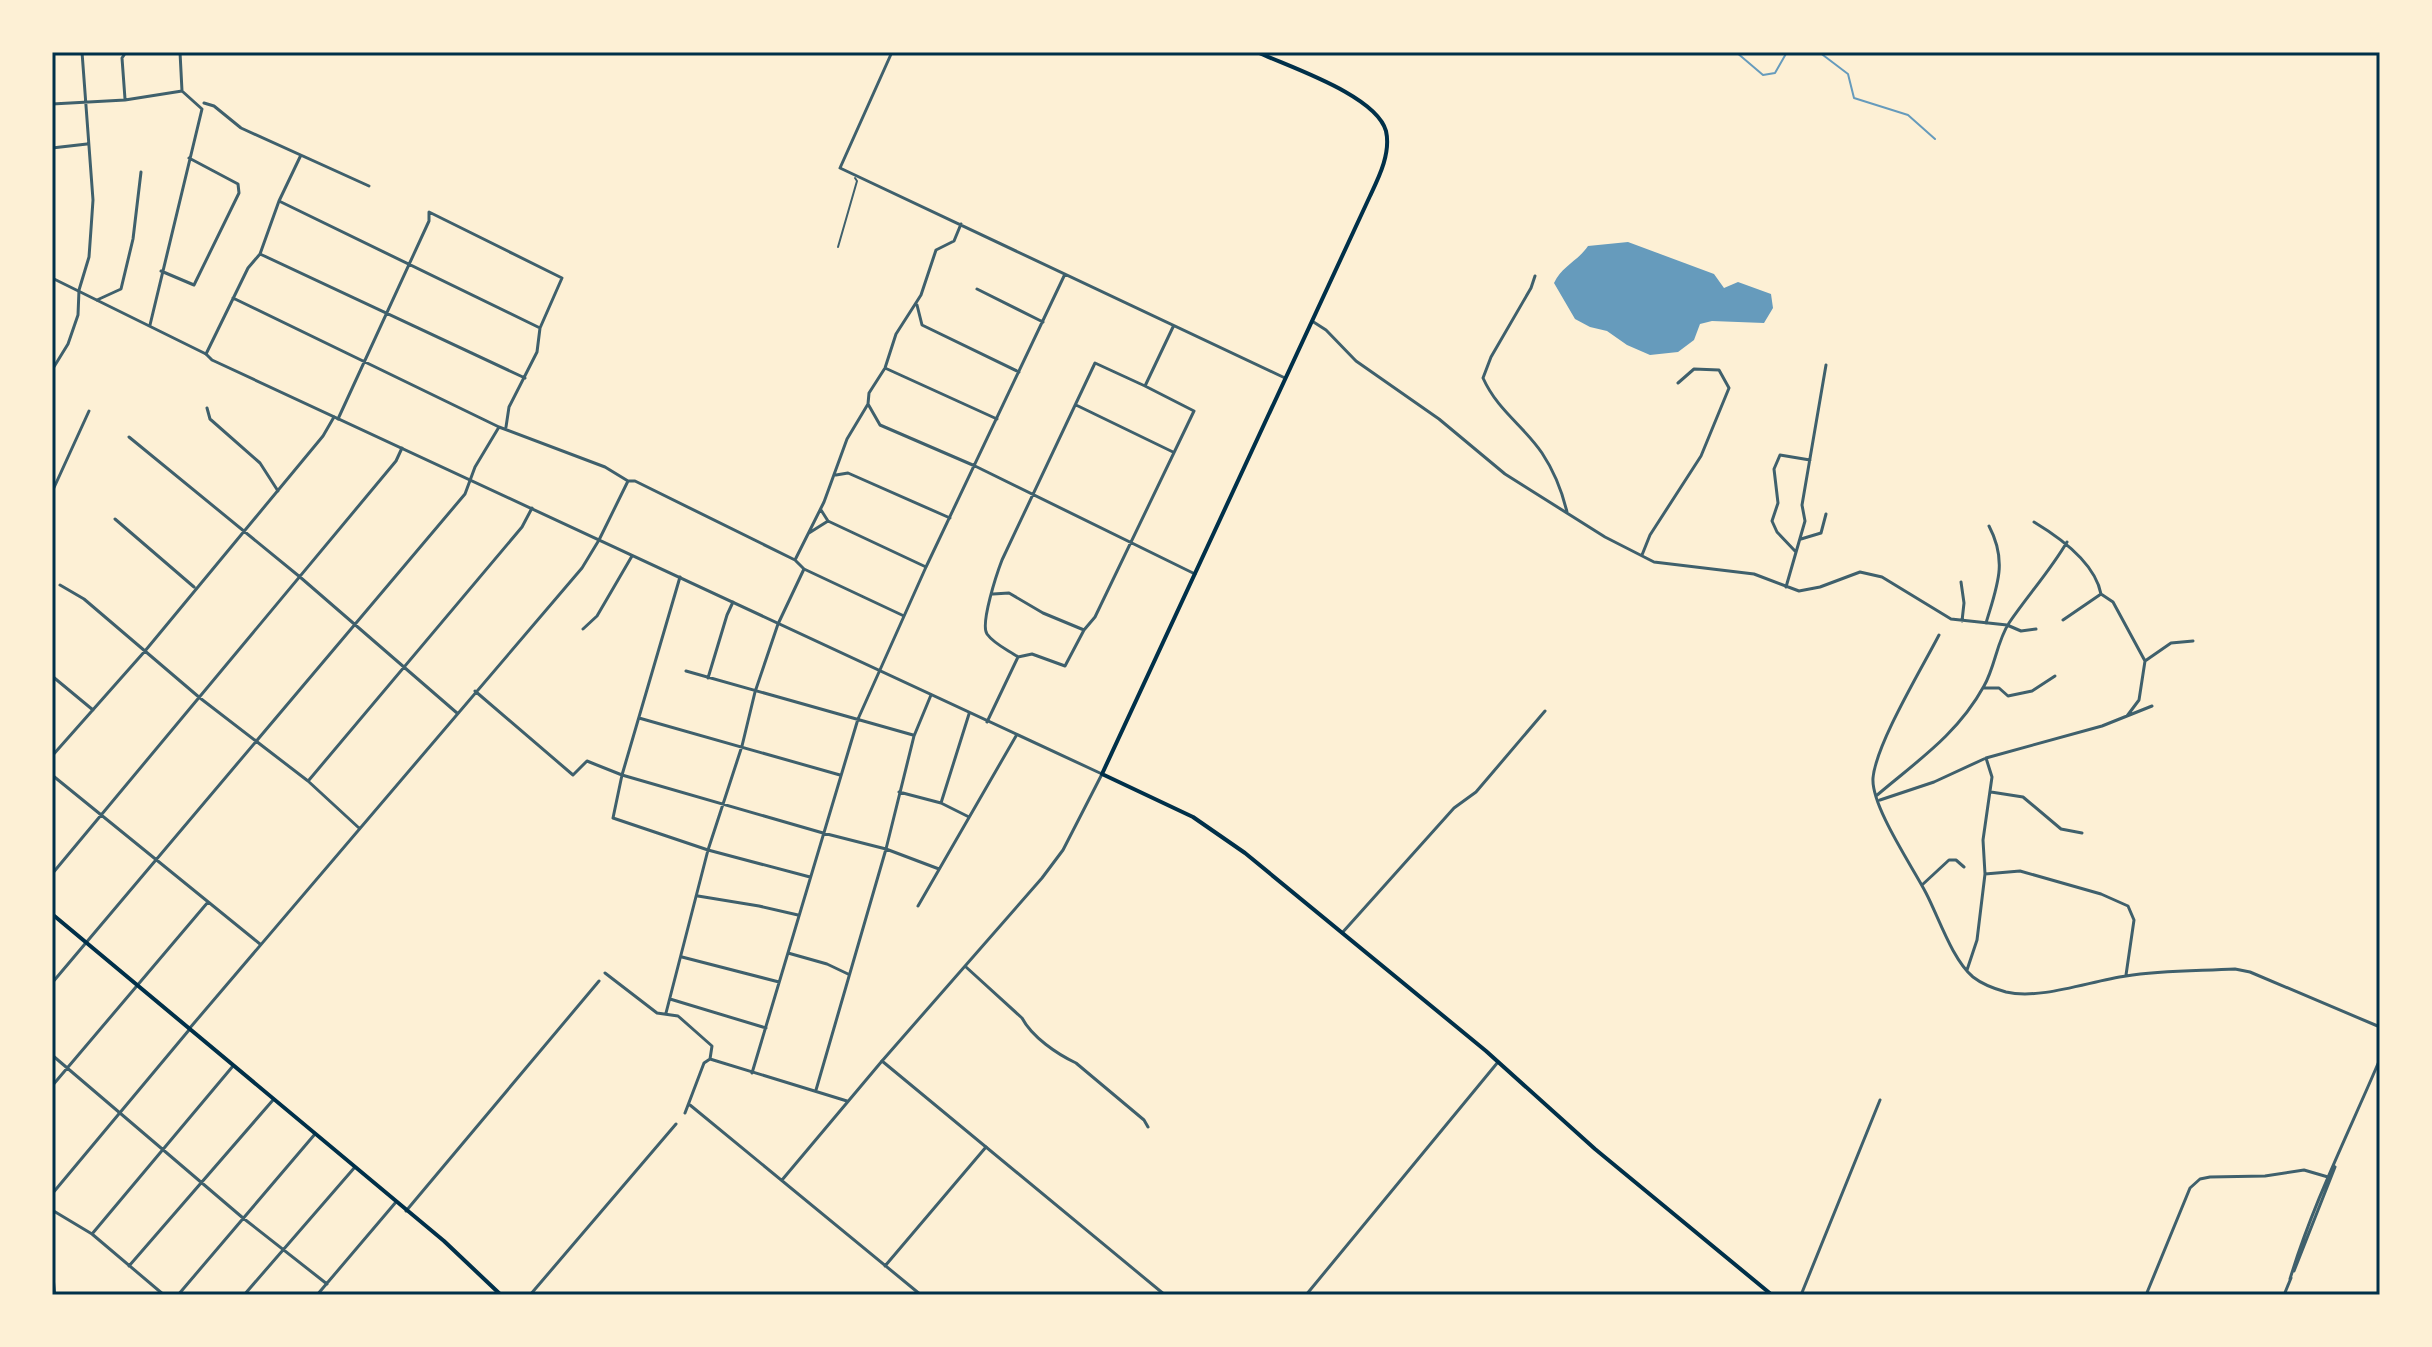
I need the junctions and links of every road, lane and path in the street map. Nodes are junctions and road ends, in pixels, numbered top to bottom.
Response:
1 (82, 52) edge
2 (126, 52) edge
3 (180, 52) edge
4 (892, 52) edge
5 (1257, 52) edge
6 (182, 91) junction
7 (125, 100) junction
8 (86, 103) junction
9 (204, 103) dead end
10 (52, 104) edge
11 (87, 144) junction
12 (52, 148) edge
13 (300, 157) junction
14 (189, 158) junction
15 (141, 172) dead end
16 (855, 178) dead end
17 (369, 186) dead end
18 (279, 201) junction
19 (961, 224) junction
20 (838, 247) dead end
21 (260, 254) junction
22 (409, 264) junction
23 (161, 271) junction
24 (1065, 274) junction
25 (1535, 276) dead end
26 (52, 278) edge
27 (977, 289) dead end
28 (79, 290) junction
29 (233, 298) junction
30 (97, 300) junction
31 (916, 303) junction
32 (387, 313) junction
33 (1312, 321) junction
34 (1043, 322) junction
35 (1174, 325) junction
36 (150, 328) junction
37 (540, 328) junction
38 (206, 354) junction
39 (52, 356) edge
40 (58, 358) junction
41 (365, 360) junction
42 (1826, 365) dead end
43 (885, 368) junction
44 (52, 370) edge
45 (1019, 372) junction
46 (525, 378) junction
47 (1285, 378) junction
48 (1678, 383) dead end
49 (1145, 386) junction
50 (868, 404) junction
51 (1076, 405) junction
52 (207, 408) dead end
53 (89, 411) dead end
54 (336, 418) junction
55 (997, 419) junction
56 (499, 427) junction
57 (506, 429) junction
58 (129, 437) dead end
59 (402, 448) junction
60 (1174, 452) junction
61 (1810, 460) junction
62 (975, 466) junction
63 (834, 475) junction
64 (471, 480) junction
65 (628, 481) junction
66 (278, 491) junction
67 (52, 492) edge
68 (1033, 496) junction
69 (532, 508) junction
70 (821, 510) junction
71 (1567, 512) junction
72 (1826, 514) dead end
73 (950, 518) junction
74 (115, 519) dead end
75 (828, 521) junction
76 (2034, 522) dead end
77 (1989, 526) dead end
78 (243, 531) junction
79 (808, 533) junction
80 (599, 540) junction
81 (1800, 540) junction
82 (1131, 541) junction
83 (2067, 542) junction
84 (1795, 551) junction
85 (632, 555) junction
86 (1642, 555) junction
87 (795, 560) junction
88 (926, 567) junction
89 (804, 569) junction
90 (1195, 574) junction
91 (300, 577) junction
92 (680, 577) junction
93 (1961, 582) dead end
94 (60, 585) dead end
95 (1786, 587) junction
96 (195, 588) junction
97 (993, 594) junction
98 (2101, 594) junction
99 (733, 602) junction
100 (904, 616) junction
101 (2063, 620) dead end
102 (1962, 621) junction
103 (1986, 623) junction
104 (354, 624) junction
105 (778, 624) junction
106 (2007, 625) junction
107 (583, 629) dead end
108 (2036, 629) dead end
109 (1084, 630) junction
110 (1939, 635) dead end
111 (2193, 641) dead end
112 (145, 651) junction
113 (1018, 657) junction
114 (2145, 661) junction
115 (405, 667) junction
116 (686, 671) dead end
117 (880, 671) junction
118 (52, 676) edge
119 (2055, 676) dead end
120 (708, 678) junction
121 (1984, 688) junction
122 (475, 691) junction
123 (755, 692) junction
124 (931, 695) junction
125 (200, 698) junction
126 (2152, 706) dead end
127 (93, 710) junction
128 (1545, 711) dead end
129 (457, 713) junction
130 (969, 714) junction
131 (2127, 716) junction
132 (639, 718) junction
133 (858, 719) junction
134 (987, 722) junction
135 (914, 736) junction
136 (1016, 736) junction
137 (258, 741) junction
138 (742, 746) junction
139 (52, 756) edge
140 (1986, 758) junction
141 (1102, 774) junction
142 (52, 775) edge
143 (622, 775) junction
144 (840, 775) junction
145 (308, 781) junction
146 (899, 792) junction
147 (1991, 792) junction
148 (1878, 798) junction
149 (722, 803) junction
150 (941, 803) junction
151 (102, 815) junction
152 (969, 817) junction
153 (359, 828) junction
154 (823, 833) junction
155 (2082, 833) dead end
156 (886, 849) junction
157 (708, 850) junction
158 (156, 860) junction
159 (1964, 867) dead end
160 (939, 869) junction
161 (52, 874) edge
162 (1985, 874) junction
163 (810, 877) junction
164 (1922, 885) junction
165 (698, 896) junction
166 (208, 902) junction
167 (918, 906) dead end
168 (52, 914) edge
169 (798, 915) junction
170 (1342, 933) junction
171 (86, 942) junction
172 (261, 945) junction
173 (788, 953) junction
174 (682, 957) junction
175 (966, 967) junction
176 (1967, 970) junction
177 (605, 973) dead end
178 (849, 974) junction
179 (2126, 976) junction
180 (599, 981) dead end
181 (779, 982) junction
182 (52, 983) edge
183 (137, 985) junction
184 (669, 999) junction
185 (666, 1013) junction
186 (2380, 1027) edge
187 (766, 1028) junction
188 (189, 1030) junction
189 (52, 1055) edge
190 (710, 1059) junction
191 (2380, 1059) edge
192 (882, 1061) junction
193 (1498, 1062) junction
194 (233, 1066) junction
195 (67, 1068) junction
196 (752, 1073) junction
197 (52, 1086) edge
198 (816, 1090) junction
199 (273, 1100) junction
200 (1880, 1100) dead end
201 (847, 1101) junction
202 (690, 1105) junction
203 (121, 1112) junction
204 (685, 1113) dead end
205 (676, 1124) dead end
206 (1148, 1127) dead end
207 (315, 1134) junction
208 (986, 1147) junction
209 (163, 1149) junction
210 (2336, 1163) junction
211 (355, 1167) junction
212 (2328, 1177) junction
213 (782, 1180) junction
214 (201, 1183) junction
215 (2331, 1184) junction
216 (52, 1194) edge
217 (396, 1202) junction
218 (52, 1210) edge
219 (406, 1211) junction
220 (243, 1218) junction
221 (92, 1234) junction
222 (2299, 1248) junction
223 (281, 1249) junction
224 (2304, 1251) junction
225 (129, 1266) junction
226 (885, 1266) junction
227 (52, 1269) edge
228 (2290, 1279) junction
229 (327, 1284) junction
230 (54, 1295) edge
231 (164, 1295) edge
232 (178, 1295) edge
233 (244, 1295) edge
234 (317, 1295) edge
235 (501, 1295) edge
236 (530, 1295) edge
237 (921, 1295) edge
238 (1165, 1295) edge
239 (1306, 1295) edge
240 (1772, 1295) edge
241 (1801, 1295) edge
242 (2146, 1295) edge
243 (2284, 1295) edge

1 - 8 street
2 - 7 street
3 - 6 street
4 - 19 street
5 - 33 main road
6 - 7 street
6 - 14 street
7 - 8 street
8 - 10 street
8 - 11 street
9 - 13 street
11 - 12 street
11 - 28 street
13 - 17 street
13 - 18 street
14 - 23 street
14 - 23 street
15 - 30 street
16 - 20 street
18 - 21 street
18 - 22 street
19 - 24 street
19 - 31 street
21 - 29 street
21 - 32 street
22 - 32 street
22 - 37 street
22 - 37 street
23 - 36 street
24 - 34 street
24 - 35 street
25 - 71 street
26 - 28 street
27 - 34 street
28 - 30 street
28 - 40 street
29 - 38 street
29 - 41 street
30 - 36 street
31 - 43 street
31 - 45 street
32 - 41 street
32 - 46 street
33 - 47 main road
33 - 71 street
34 - 45 street
35 - 47 street
35 - 49 street
36 - 38 street
37 - 46 street
38 - 54 street
39 - 40 street
40 - 44 street
41 - 54 street
41 - 56 street
42 - 61 street
43 - 50 street
43 - 55 street
45 - 55 street
46 - 57 street
47 - 90 main road
48 - 86 street
49 - 51 street
49 - 60 street
50 - 62 street
50 - 63 street
51 - 60 street
51 - 68 street
52 - 66 street
53 - 67 street
54 - 59 street
54 - 66 street
55 - 62 street
56 - 57 street
56 - 64 street
57 - 65 street
58 - 78 street
59 - 64 street
59 - 91 street
60 - 82 street
61 - 81 street
61 - 84 street
62 - 68 street
62 - 73 street
63 - 70 street
63 - 73 street
64 - 69 street
64 - 104 street
65 - 80 street
65 - 87 street
66 - 78 street
68 - 82 street
68 - 97 street
69 - 80 street
69 - 115 street
70 - 75 street
70 - 79 street
71 - 86 street
72 - 81 street
73 - 88 street
74 - 96 street
75 - 79 street
75 - 88 street
76 - 83 street
77 - 103 street
78 - 91 street
78 - 96 street
79 - 87 street
80 - 85 street
80 - 122 street
81 - 84 street
82 - 90 street
82 - 109 street
83 - 98 street
83 - 106 street
84 - 95 street
85 - 92 street
85 - 107 street
86 - 95 street
87 - 89 street
88 - 100 street
89 - 100 street
89 - 105 street
90 - 141 main road
91 - 104 street
91 - 125 street
92 - 99 street
92 - 132 street
93 - 102 street
94 - 112 street
95 - 102 street
96 - 112 street
97 - 109 street
97 - 113 street
98 - 101 street
98 - 114 street
99 - 105 street
99 - 120 street
100 - 117 street
102 - 103 street
103 - 106 street
104 - 115 street
104 - 137 street
105 - 117 street
105 - 123 street
106 - 108 street
106 - 121 street
109 - 113 street
110 - 148 street
111 - 114 street
112 - 125 street
112 - 127 street
113 - 134 street
114 - 131 street
115 - 129 street
115 - 145 street
116 - 120 street
117 - 124 street
117 - 133 street
118 - 127 street
119 - 121 street
120 - 123 street
121 - 148 street
122 - 129 street
122 - 143 street
123 - 133 street
123 - 138 street
124 - 130 street
124 - 135 street
125 - 137 street
125 - 151 street
126 - 131 street
127 - 139 street
128 - 170 street
129 - 153 street
130 - 134 street
130 - 150 street
131 - 140 street
132 - 138 street
132 - 143 street
133 - 135 street
133 - 144 street
134 - 136 street
135 - 146 street
136 - 141 street
136 - 152 street
137 - 145 street
137 - 158 street
138 - 144 street
138 - 149 street
140 - 147 street
140 - 148 street
141 - 170 main road
141 - 175 street
142 - 151 street
143 - 149 street
143 - 157 street
144 - 154 street
145 - 153 street
146 - 150 street
146 - 156 street
147 - 155 street
147 - 162 street
148 - 164 street
149 - 154 street
149 - 157 street
150 - 152 street
151 - 158 street
151 - 161 street
152 - 160 street
153 - 172 street
154 - 156 street
154 - 163 street
156 - 160 street
156 - 178 street
157 - 163 street
157 - 165 street
158 - 166 street
158 - 171 street
159 - 164 street
160 - 167 street
162 - 176 street
162 - 179 street
163 - 169 street
164 - 176 street
165 - 169 street
165 - 174 street
166 - 172 street
166 - 183 street
168 - 171 main road
169 - 173 street
170 - 193 main road
171 - 182 street
171 - 183 main road
172 - 188 street
173 - 178 street
173 - 181 street
174 - 181 street
174 - 184 street
175 - 192 street
175 - 206 street
176 - 179 street
177 - 185 street
178 - 198 street
179 - 186 street
180 - 219 street
181 - 187 street
183 - 188 main road
183 - 195 street
184 - 185 street
184 - 187 street
185 - 190 street
187 - 196 street
188 - 194 main road
188 - 203 street
189 - 195 street
190 - 196 street
190 - 202 street
191 - 210 street
192 - 201 street
192 - 208 street
193 - 239 street
193 - 240 main road
194 - 199 main road
194 - 209 street
195 - 197 street
195 - 203 street
196 - 198 street
198 - 201 street
199 - 207 main road
199 - 214 street
200 - 241 street
201 - 213 street
202 - 204 street
202 - 213 street
203 - 209 street
203 - 216 street
205 - 236 street
207 - 211 main road
207 - 220 street
208 - 226 street
208 - 238 street
209 - 214 street
209 - 221 street
210 - 212 street
210 - 215 street
211 - 217 main road
211 - 223 street
212 - 215 street
212 - 222 street
212 - 242 street
213 - 226 street
214 - 220 street
214 - 225 street
215 - 224 street
217 - 219 main road
217 - 229 street
218 - 221 street
219 - 235 main road
220 - 223 street
220 - 232 street
221 - 225 street
222 - 224 street
222 - 228 street
223 - 229 street
223 - 233 street
224 - 228 street
225 - 231 street
226 - 237 street
227 - 230 main road
228 - 243 street
229 - 234 street

